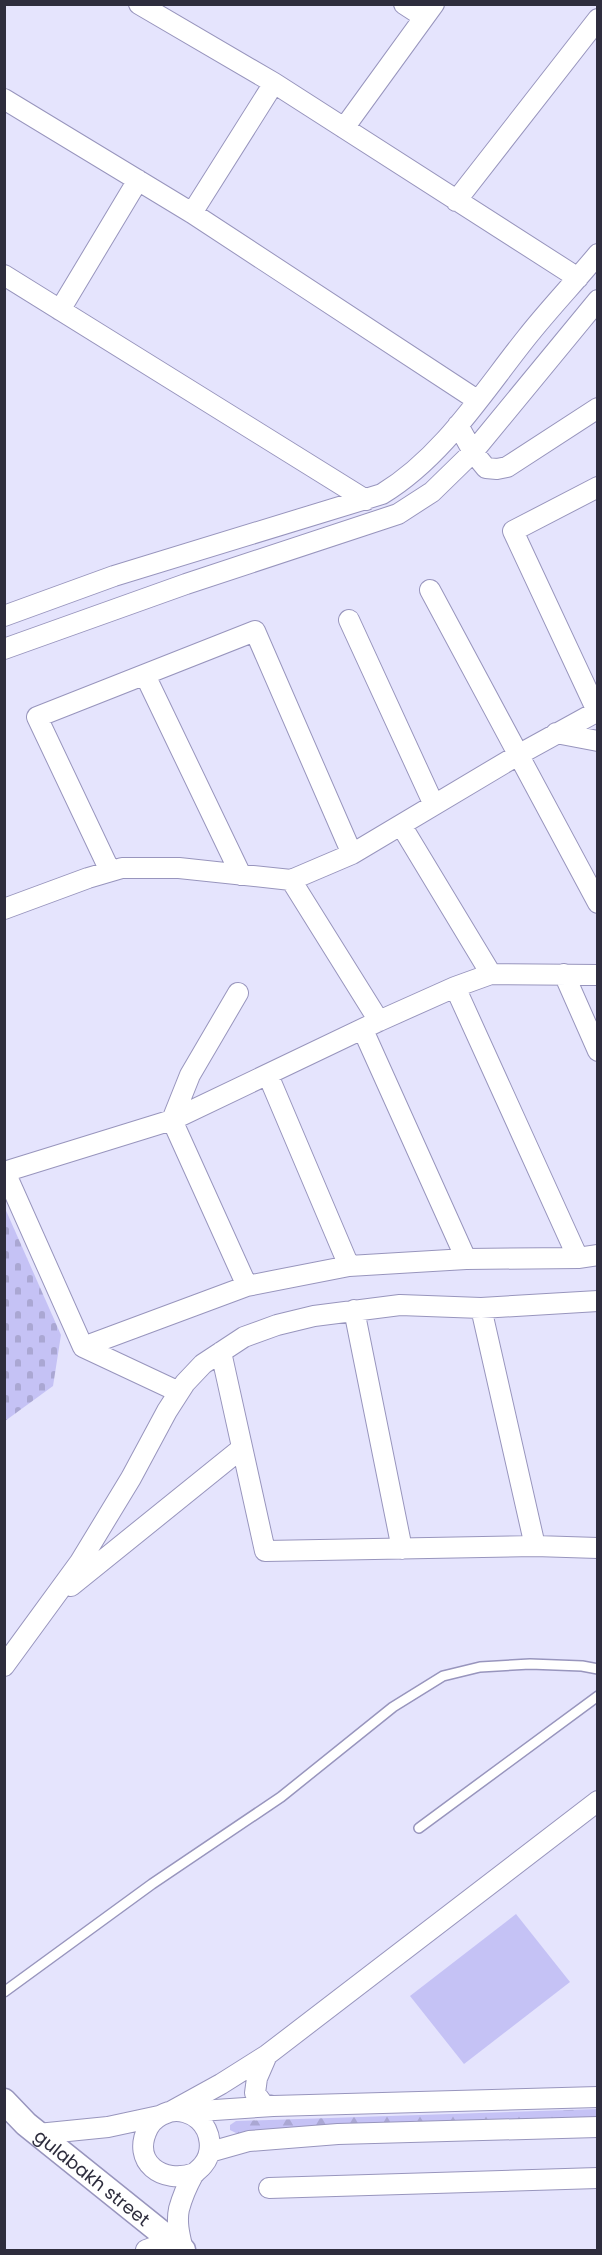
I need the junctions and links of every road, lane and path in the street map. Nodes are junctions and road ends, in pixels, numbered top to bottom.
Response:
1 (139, 4) edge
2 (404, 4) edge
3 (429, 11) edge
4 (597, 19) edge
5 (274, 83) junction
6 (4, 99) edge
7 (344, 128) junction
8 (138, 180) junction
9 (456, 201) junction
10 (192, 213) junction
11 (597, 254) edge
12 (4, 276) edge
13 (578, 278) junction
14 (597, 300) edge
15 (60, 310) junction
16 (477, 400) junction
17 (597, 408) edge
18 (458, 425) junction
19 (473, 452) junction
20 (597, 488) edge
21 (366, 500) junction
22 (430, 590) dead end
23 (4, 616) edge
24 (349, 620) dead end
25 (4, 649) edge
26 (145, 675) junction
27 (597, 711) edge
28 (556, 734) junction
29 (597, 741) edge
30 (518, 755) junction
31 (434, 805) junction
32 (401, 825) junction
33 (352, 854) junction
34 (110, 871) junction
35 (241, 875) junction
36 (291, 880) junction
37 (597, 903) edge
38 (4, 909) edge
39 (491, 974) junction
40 (564, 974) junction
41 (597, 975) edge
42 (455, 987) junction
43 (238, 993) dead end
44 (371, 1026) junction
45 (597, 1051) edge
46 (268, 1075) junction
47 (172, 1120) junction
48 (5, 1172) edge
49 (597, 1255) edge
50 (578, 1258) junction
51 (466, 1259) junction
52 (349, 1266) junction
53 (247, 1286) junction
54 (597, 1302) edge
55 (481, 1308) junction
56 (354, 1310) junction
57 (83, 1347) junction
58 (221, 1352) junction
59 (179, 1392) junction
60 (242, 1448) junction
61 (535, 1546) junction
62 (597, 1548) edge
63 (402, 1549) junction
64 (50, 1602) junction
65 (4, 1666) edge
66 (597, 1669) edge
67 (597, 1696) edge
68 (597, 1801) edge
69 (419, 1828) dead end
70 (4, 1992) edge
71 (267, 2055) junction
72 (597, 2097) edge
73 (4, 2101) edge
74 (273, 2106) junction
75 (172, 2113) junction
76 (597, 2127) edge
77 (38, 2134) junction
78 (210, 2152) junction
79 (195, 2173) junction
80 (597, 2178) edge
81 (269, 2188) dead end
82 (177, 2246) edge
83 (146, 2250) edge

1 - 5 street
2 - 3 street
3 - 7 street
4 - 9 street
5 - 7 street
5 - 10 street
6 - 8 street
7 - 9 street
8 - 10 street
8 - 15 street
9 - 13 street
10 - 16 street
11 - 13 street
12 - 15 street
13 - 16 street
14 - 19 street
15 - 21 street
16 - 18 street
17 - 19 street
18 - 19 street
18 - 21 street
19 - 25 street
20 - 27 street
21 - 23 street
22 - 30 street
24 - 31 street
26 - 33 street
26 - 34 street
26 - 35 street
27 - 28 street
28 - 29 street
28 - 30 street
30 - 31 street
30 - 37 street
31 - 32 street
32 - 33 street
32 - 39 street
33 - 36 street
34 - 35 street
34 - 38 street
35 - 36 street
36 - 44 street
39 - 40 street
39 - 42 street
40 - 41 street
40 - 45 street
42 - 44 street
42 - 50 street
43 - 47 street
44 - 46 street
44 - 51 street
46 - 47 street
46 - 52 street
47 - 48 street
47 - 53 street
48 - 57 street
49 - 50 street
50 - 51 street
51 - 52 street
52 - 53 street
53 - 57 street
54 - 55 street
55 - 56 street
55 - 61 street
56 - 58 street
56 - 63 street
57 - 59 street
58 - 59 street
58 - 60 street
59 - 64 street
60 - 63 street
60 - 64 street
61 - 62 street
61 - 63 street
64 - 65 street
66 - 70 lane
67 - 69 lane
68 - 71 street
71 - 74 street
71 - 75 street
72 - 74 street
73 - 77 street, gulabakh street
74 - 75 street
75 - 77 street
75 - 78 street
75 - 79 street
76 - 78 street
77 - 82 street, gulabakh street
78 - 79 street
79 - 82 street
80 - 81 street
82 - 83 street

